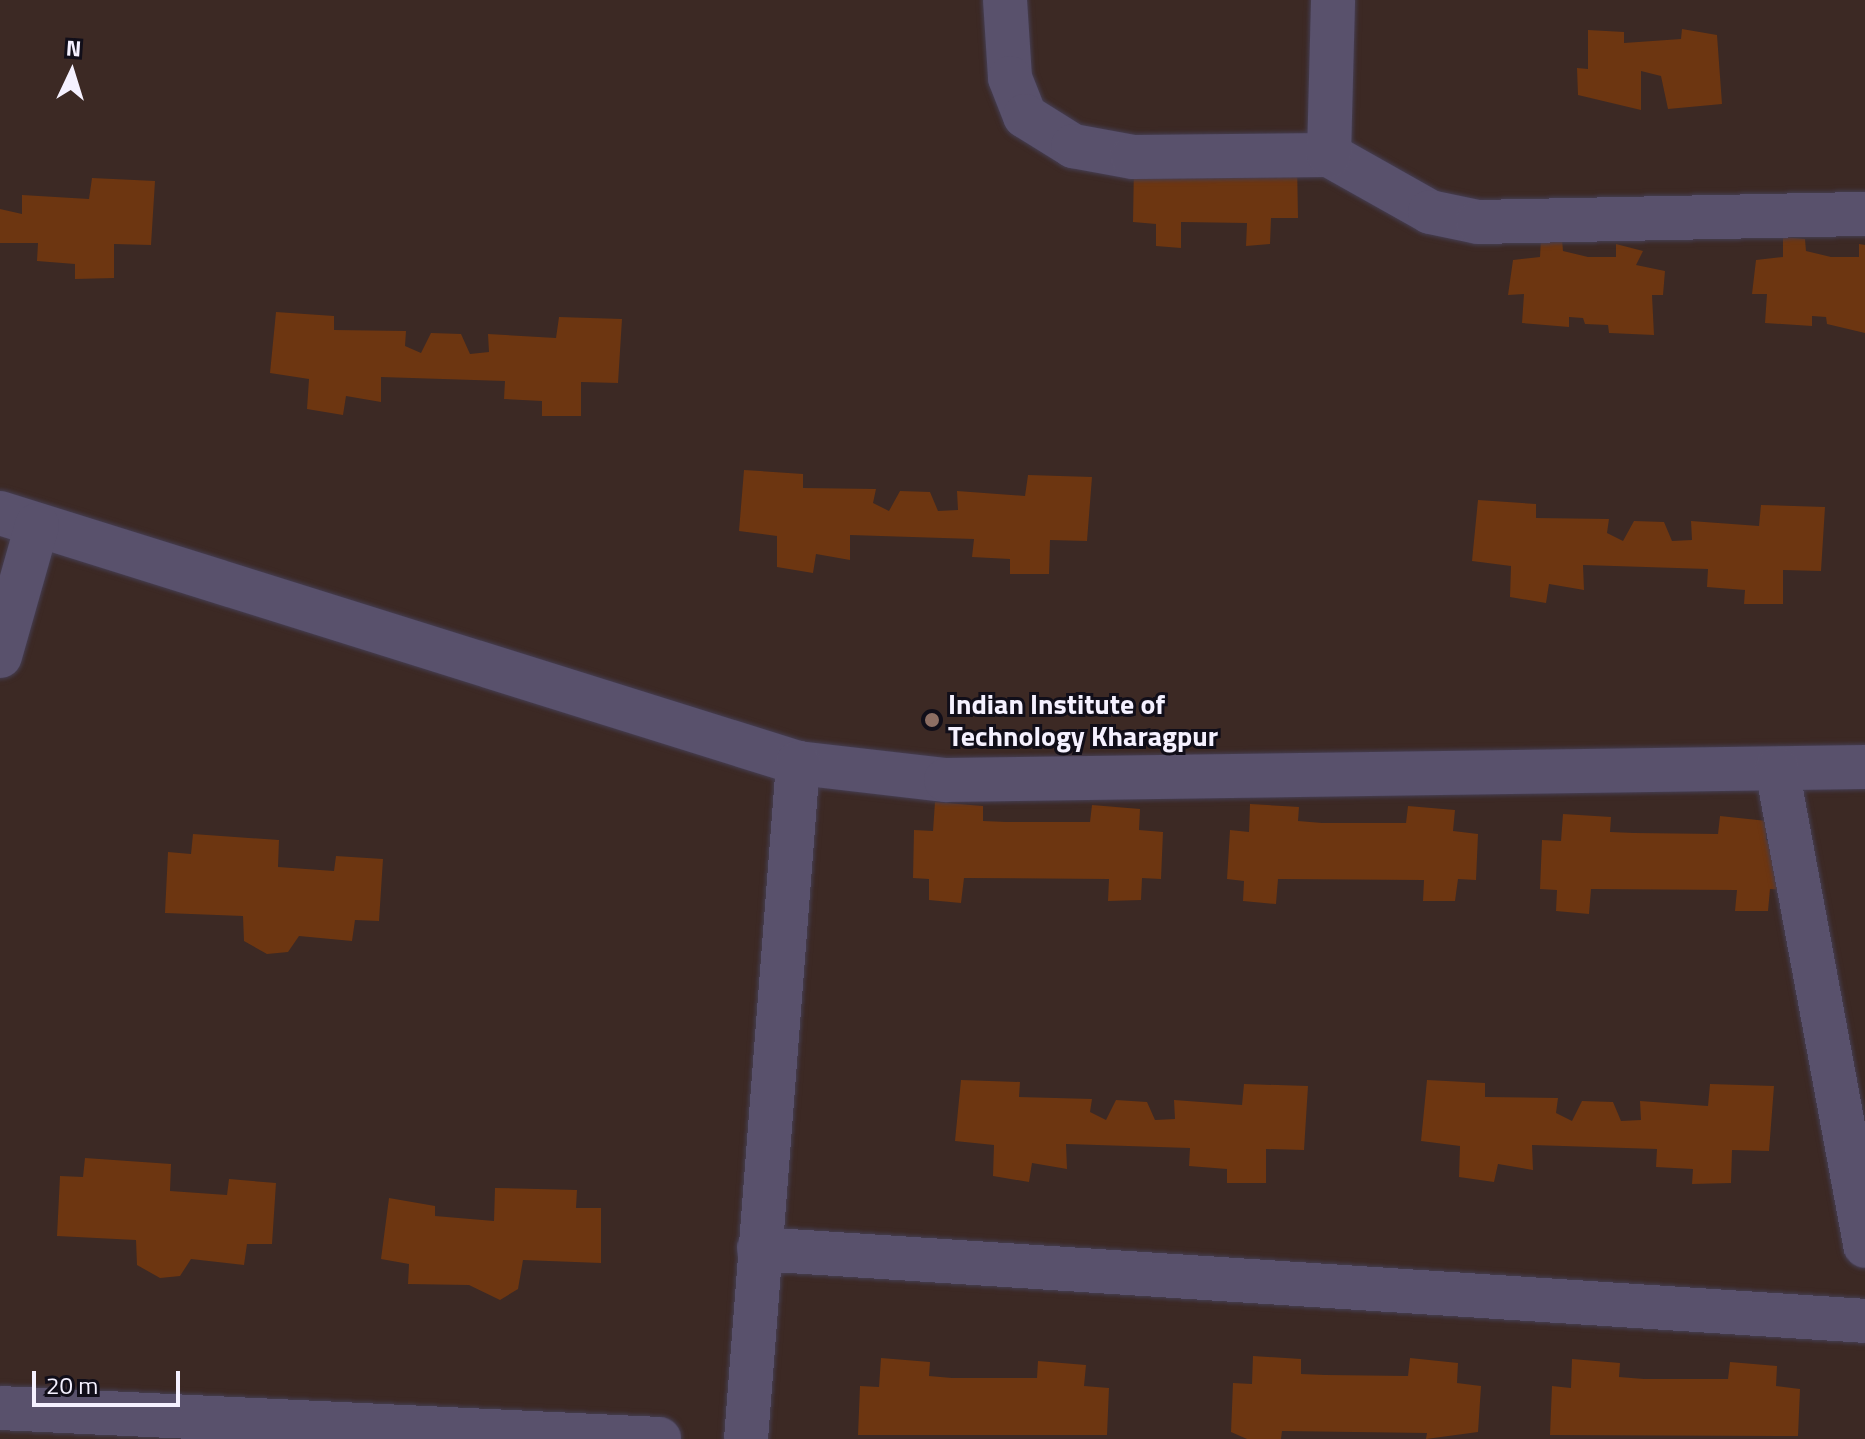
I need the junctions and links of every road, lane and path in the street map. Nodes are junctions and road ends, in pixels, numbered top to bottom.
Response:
1 (1005, 0) edge
2 (1333, 0) edge
3 (1329, 155) junction
4 (1865, 214) edge
5 (18, 519) edge
6 (0, 656) edge
7 (798, 763) junction
8 (1865, 767) edge
9 (1777, 769) junction
10 (1865, 1246) edge
11 (759, 1249) junction
12 (1865, 1321) edge
13 (0, 1408) edge
14 (659, 1439) edge
15 (746, 1439) edge

1 - 3 street
2 - 3 street
3 - 4 street
5 - 6 street
5 - 7 street
7 - 9 street
7 - 11 street
8 - 9 street
9 - 10 street
11 - 12 street
11 - 15 street
13 - 14 street

